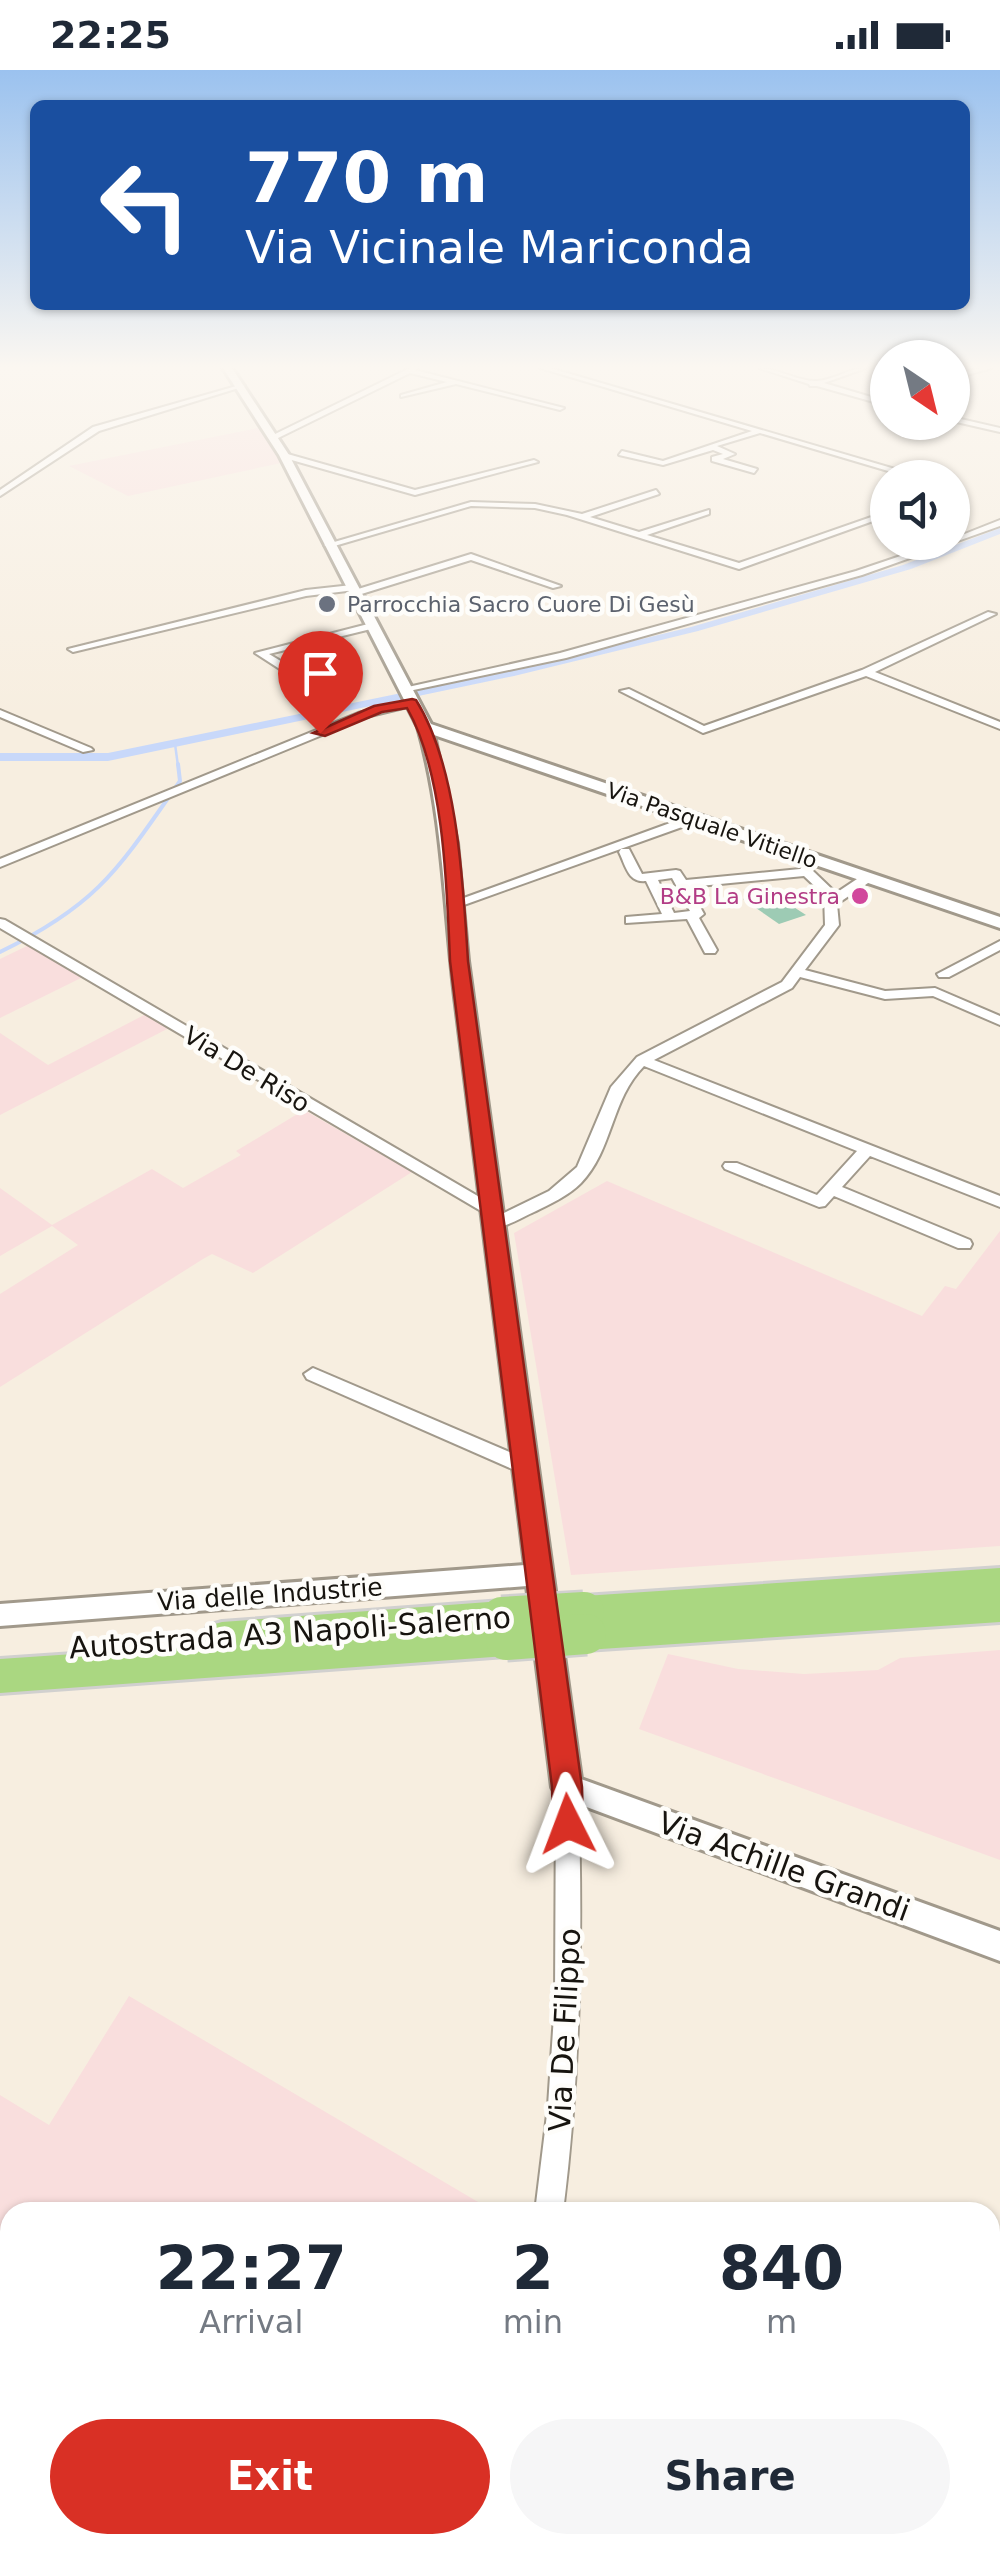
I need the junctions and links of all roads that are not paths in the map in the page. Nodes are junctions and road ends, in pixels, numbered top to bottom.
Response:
1 (298, 484) edge
2 (384, 484) edge
3 (450, 484) edge
4 (656, 492) dead end
5 (415, 493) junction
6 (471, 504) junction
7 (706, 512) dead end
8 (582, 517) junction
9 (870, 521) edge
10 (1000, 523) edge
11 (638, 535) junction
12 (970, 535) edge
13 (328, 545) junction
14 (898, 560) edge
15 (556, 586) dead end
16 (354, 591) junction
17 (991, 614) dead end
18 (372, 626) junction
19 (72, 649) dead end
20 (290, 671) dead end
21 (866, 672) junction
22 (625, 691) dead end
23 (408, 696) junction
24 (0, 713) edge
25 (1000, 726) edge
26 (425, 727) junction
27 (88, 750) dead end
28 (692, 818) junction
29 (625, 852) dead end
30 (0, 863) edge
31 (810, 866) junction
32 (650, 876) junction
33 (861, 882) junction
34 (682, 884) junction
35 (820, 884) junction
36 (833, 901) junction
37 (456, 903) junction
38 (691, 915) junction
39 (670, 917) junction
40 (631, 920) dead end
41 (1000, 922) edge
42 (0, 924) edge
43 (1000, 946) edge
44 (710, 950) dead end
45 (797, 972) junction
46 (944, 974) dead end
47 (1000, 1021) edge
48 (642, 1060) junction
49 (868, 1149) junction
50 (732, 1166) dead end
51 (821, 1200) junction
52 (1000, 1202) edge
53 (495, 1218) junction
54 (964, 1244) dead end
55 (312, 1374) dead end
56 (526, 1466) junction
57 (540, 1574) junction
58 (1000, 1583) edge
59 (1000, 1606) edge
60 (0, 1615) edge
61 (585, 1623) junction
62 (504, 1629) junction
63 (0, 1654) edge
64 (0, 1676) edge
65 (567, 1787) junction
66 (1000, 1946) edge
67 (550, 2202) edge

1 - 13 street
2 - 5 street
3 - 5 street
4 - 8 street
5 - 6 street
6 - 8 street
6 - 13 street
7 - 11 street
8 - 11 street
9 - 11 street
10 - 12 street
13 - 16 street
14 - 23 street
15 - 16 street
16 - 18 street
16 - 19 street
17 - 21 street
18 - 20 street
18 - 23 street
21 - 22 street
21 - 25 street
23 - 26 street
23 - 30 street
24 - 27 street
26 - 28 street, Via Pasquale Vitiello
26 - 37 street
28 - 31 street, Via Pasquale Vitiello
28 - 37 street
29 - 32 street
31 - 33 street, Via Pasquale Vitiello
31 - 34 street
31 - 35 street
32 - 34 street
32 - 39 street
33 - 35 street
33 - 36 street
33 - 41 street, Via Pasquale Vitiello
34 - 38 street
35 - 36 street
36 - 45 street
37 - 53 street
38 - 39 street
38 - 44 street
39 - 40 street
42 - 53 street, Via De Riso
43 - 46 street
45 - 47 street
45 - 48 street
48 - 49 street
48 - 53 street
49 - 51 street
49 - 52 street
50 - 51 street
51 - 54 street
53 - 56 street
55 - 56 street
56 - 57 street
57 - 60 street, Via delle Industrie
57 - 65 street
58 - 61 highway, Autostrada A3 Napoli-Salerno
59 - 61 highway, Autostrada A3 Napoli-Salerno
61 - 62 highway, Autostrada A3 Napoli-Salerno, bridge
62 - 63 highway, Autostrada A3 Napoli-Salerno
62 - 64 highway, Autostrada A3 Napoli-Salerno
65 - 66 street, Via Achille Grandi
65 - 67 street, Via De Filippo

